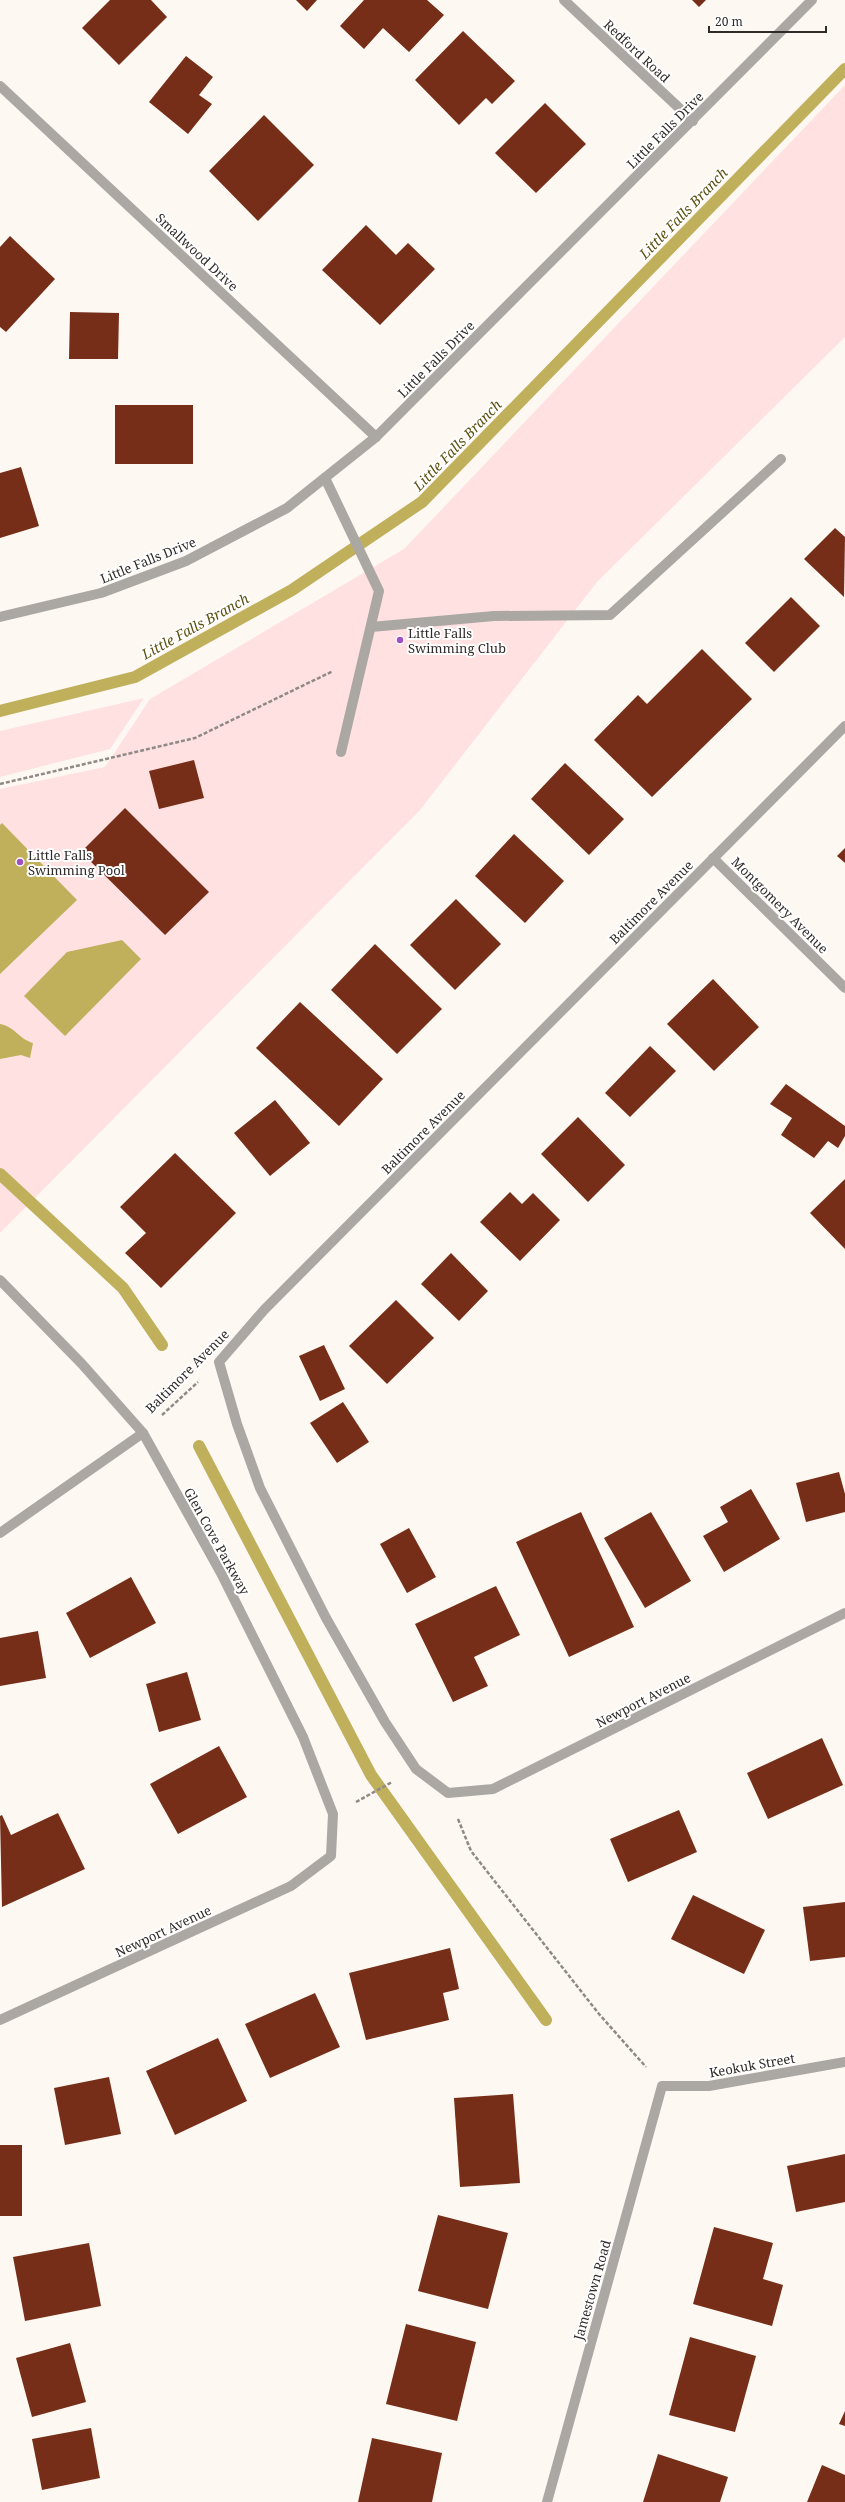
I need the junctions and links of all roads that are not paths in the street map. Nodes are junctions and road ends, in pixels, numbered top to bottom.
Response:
1 (564, 0) edge
2 (812, 0) edge
3 (0, 86) edge
4 (693, 121) junction
5 (376, 437) junction
6 (781, 459) dead end
7 (325, 478) junction
8 (0, 617) edge
9 (370, 627) junction
10 (845, 726) edge
11 (341, 752) dead end
12 (713, 858) junction
13 (845, 988) edge
14 (0, 1280) edge
15 (143, 1433) junction
16 (0, 1533) edge
17 (845, 1613) edge
18 (448, 1793) joint
19 (331, 1856) joint
20 (0, 2020) edge
21 (845, 2062) edge
22 (662, 2086) joint
23 (547, 2502) edge

1 - 4 street, Redford Road
2 - 4 street, Little Falls Drive
3 - 5 street, Smallwood Drive
4 - 5 street, Little Falls Drive
5 - 7 street, Little Falls Drive
6 - 9 street
7 - 8 street, Little Falls Drive
7 - 9 street
9 - 11 street
10 - 12 street, Baltimore Avenue
12 - 13 street, Montgomery Avenue
12 - 18 street, Baltimore Avenue
14 - 15 street, Glen Cove Parkway
15 - 16 street
15 - 19 street, Glen Cove Parkway
17 - 18 street, Newport Avenue
19 - 20 street, Newport Avenue
21 - 22 street, Keokuk Street
22 - 23 street, Jamestown Road

